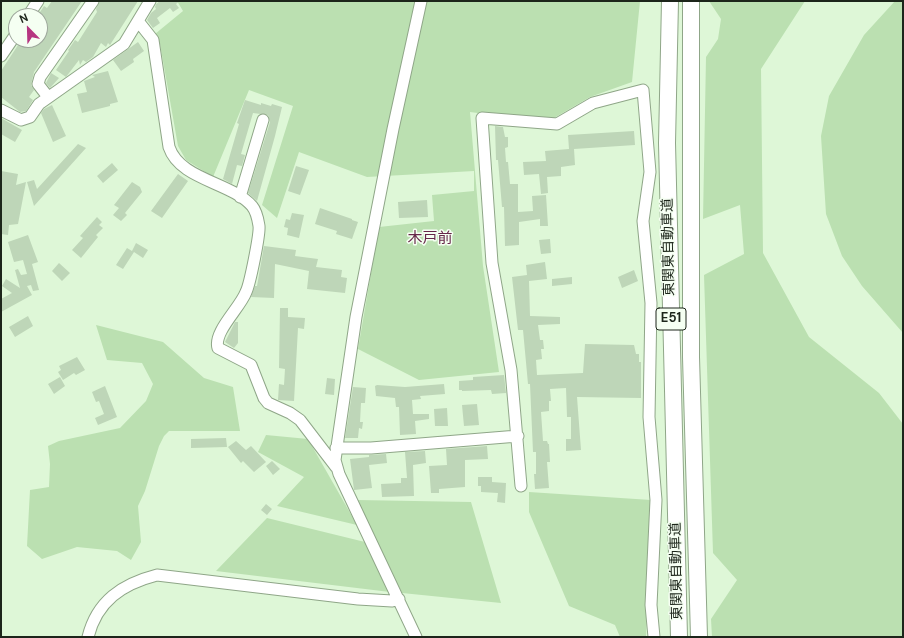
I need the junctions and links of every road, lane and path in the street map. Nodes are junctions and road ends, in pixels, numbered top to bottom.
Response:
1 (92, 1) edge
2 (150, 1) edge
3 (422, 1) edge
4 (670, 1) edge
5 (691, 1) edge
6 (138, 21) junction
7 (8, 46) edge
8 (1, 56) edge
9 (48, 97) junction
10 (1, 110) edge
11 (264, 120) dead end
12 (240, 197) junction
13 (518, 436) junction
14 (336, 448) junction
15 (336, 467) junction
16 (521, 486) dead end
17 (399, 599) junction
18 (88, 637) edge
19 (416, 637) edge
20 (654, 637) edge
21 (679, 637) edge
22 (699, 637) edge

1 - 9 street
2 - 6 street
3 - 14 street
4 - 21 highway, 東関東自動車道 / E51
5 - 22 highway, 東関東自動車道 / E51
6 - 9 street
6 - 12 street
7 - 8 street
9 - 10 street
11 - 12 street
12 - 15 street
13 - 14 street
13 - 16 street
13 - 20 street
14 - 15 street
15 - 17 street
17 - 18 street
17 - 19 street

